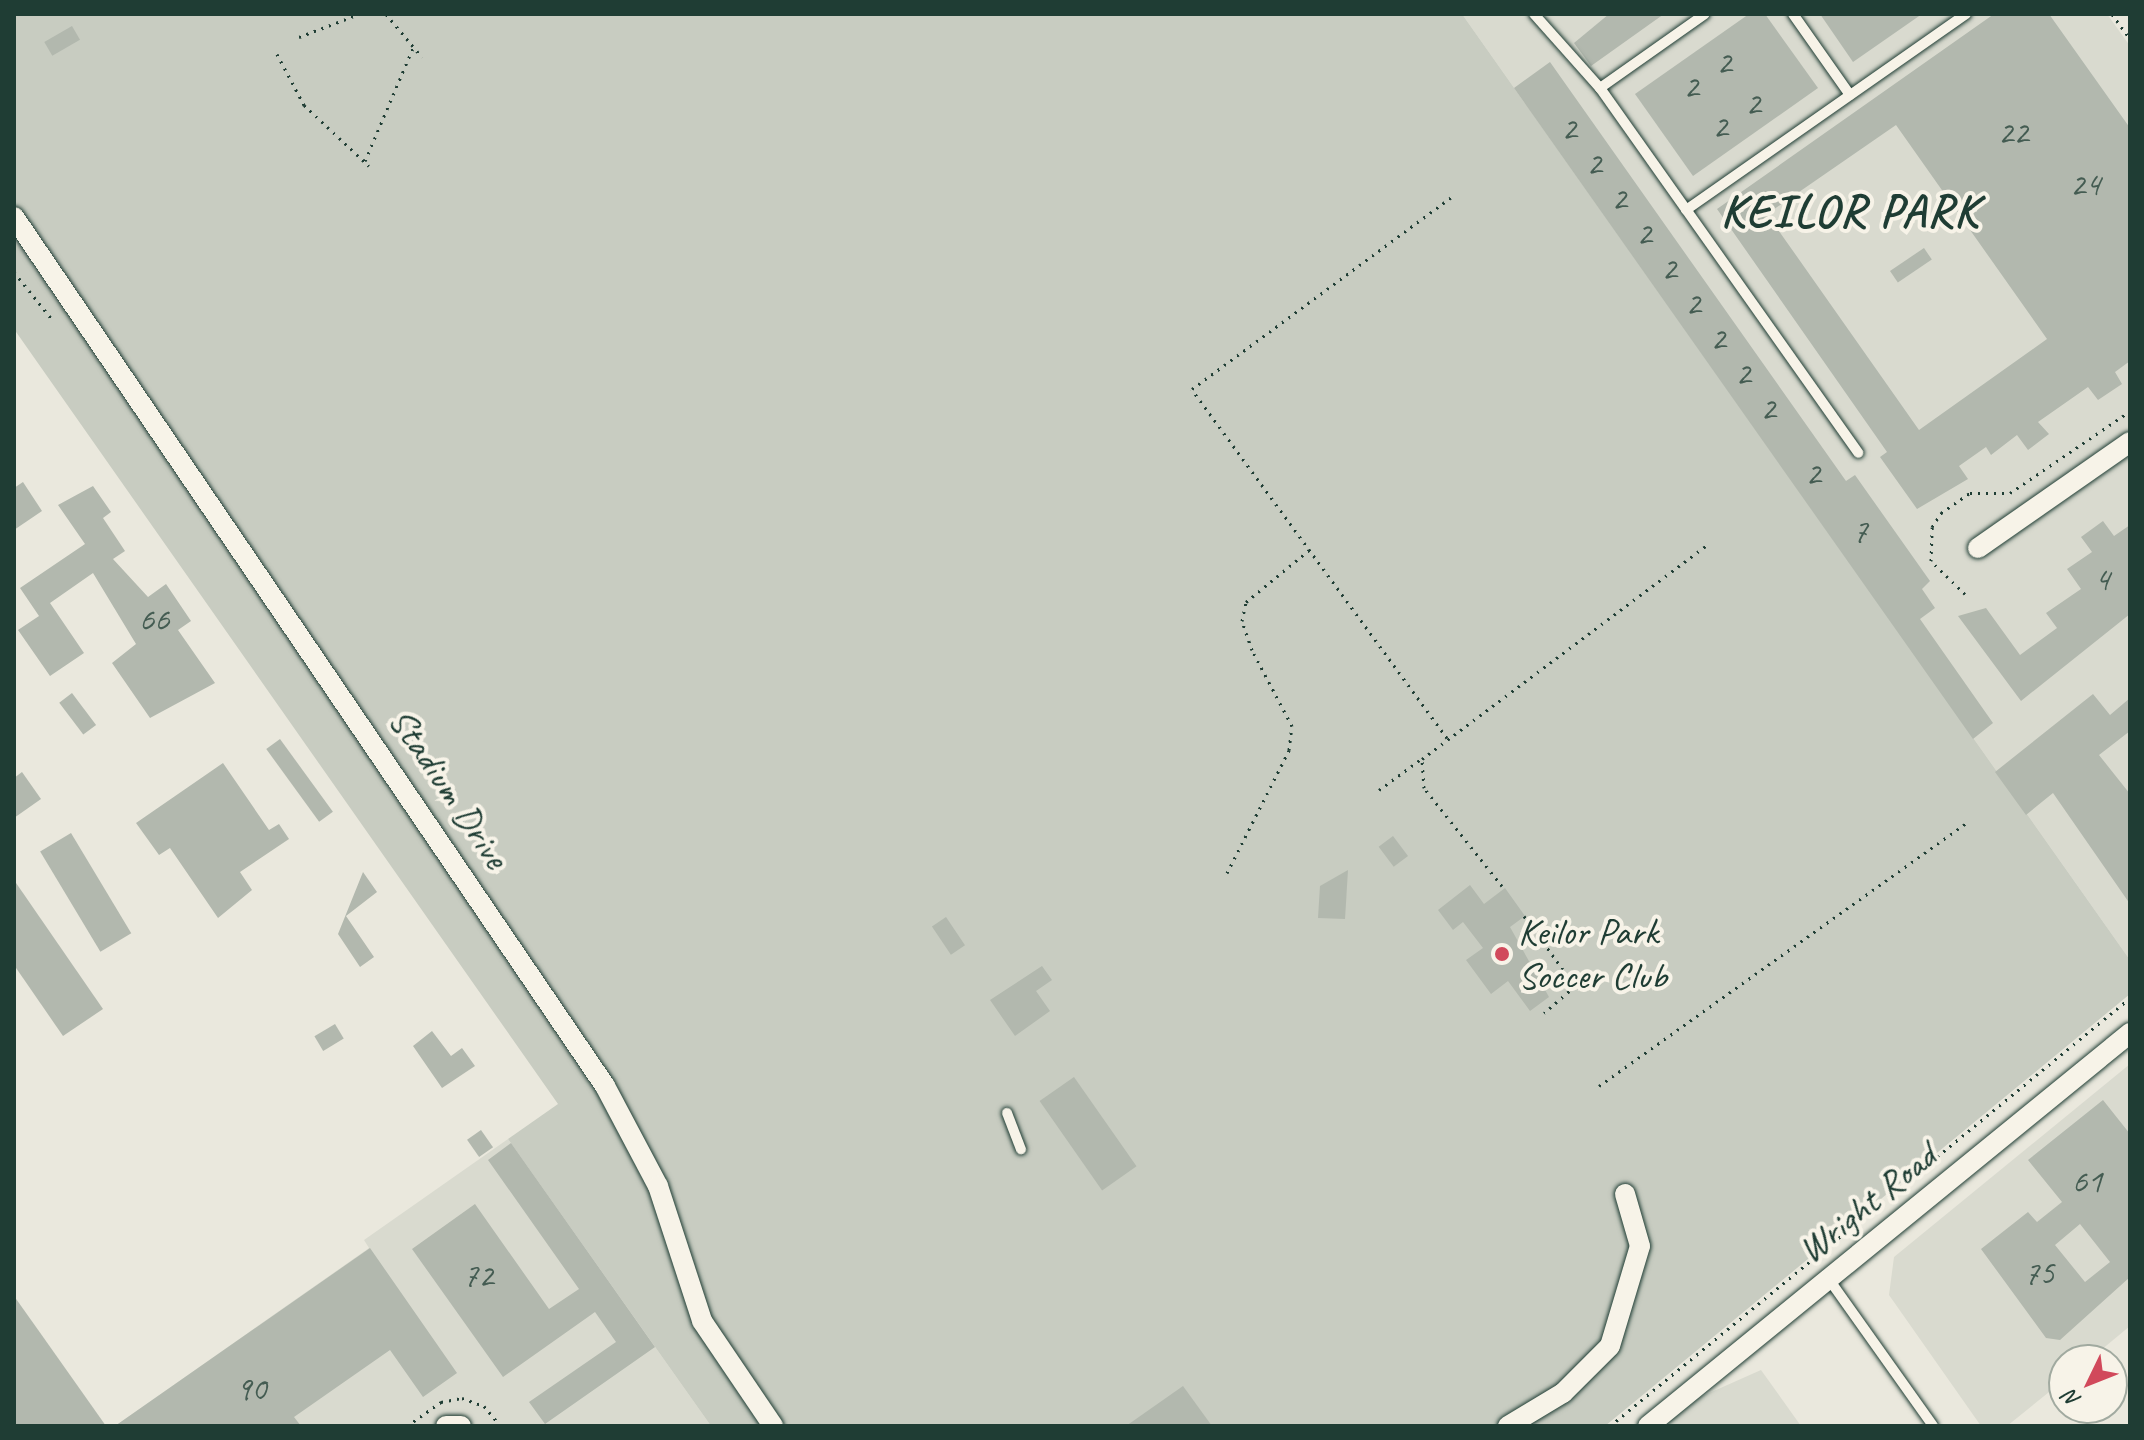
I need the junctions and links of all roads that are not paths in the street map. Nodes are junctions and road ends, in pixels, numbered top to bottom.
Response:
1 (1534, 14) edge
2 (1705, 14) edge
3 (1793, 14) edge
4 (1966, 14) edge
5 (1600, 88) junction
6 (1850, 95) junction
7 (1686, 210) junction
8 (14, 217) edge
9 (2130, 442) edge
10 (1858, 453) dead end
11 (1978, 548) dead end
12 (2130, 1033) edge
13 (1007, 1113) dead end
14 (1021, 1149) dead end
15 (1625, 1194) dead end
16 (1828, 1278) junction
17 (446, 1426) edge
18 (461, 1426) edge
19 (773, 1426) edge
20 (1508, 1426) edge
21 (1648, 1426) edge
22 (1933, 1426) edge

1 - 5 lane
2 - 5 lane
3 - 6 lane
4 - 6 lane
5 - 7 lane
6 - 7 lane
7 - 10 lane
8 - 19 street, Stadium Drive
9 - 11 street
12 - 16 street, Wright Road
13 - 14 lane
15 - 20 street
16 - 21 street, Wright Road
16 - 22 lane
17 - 18 street

